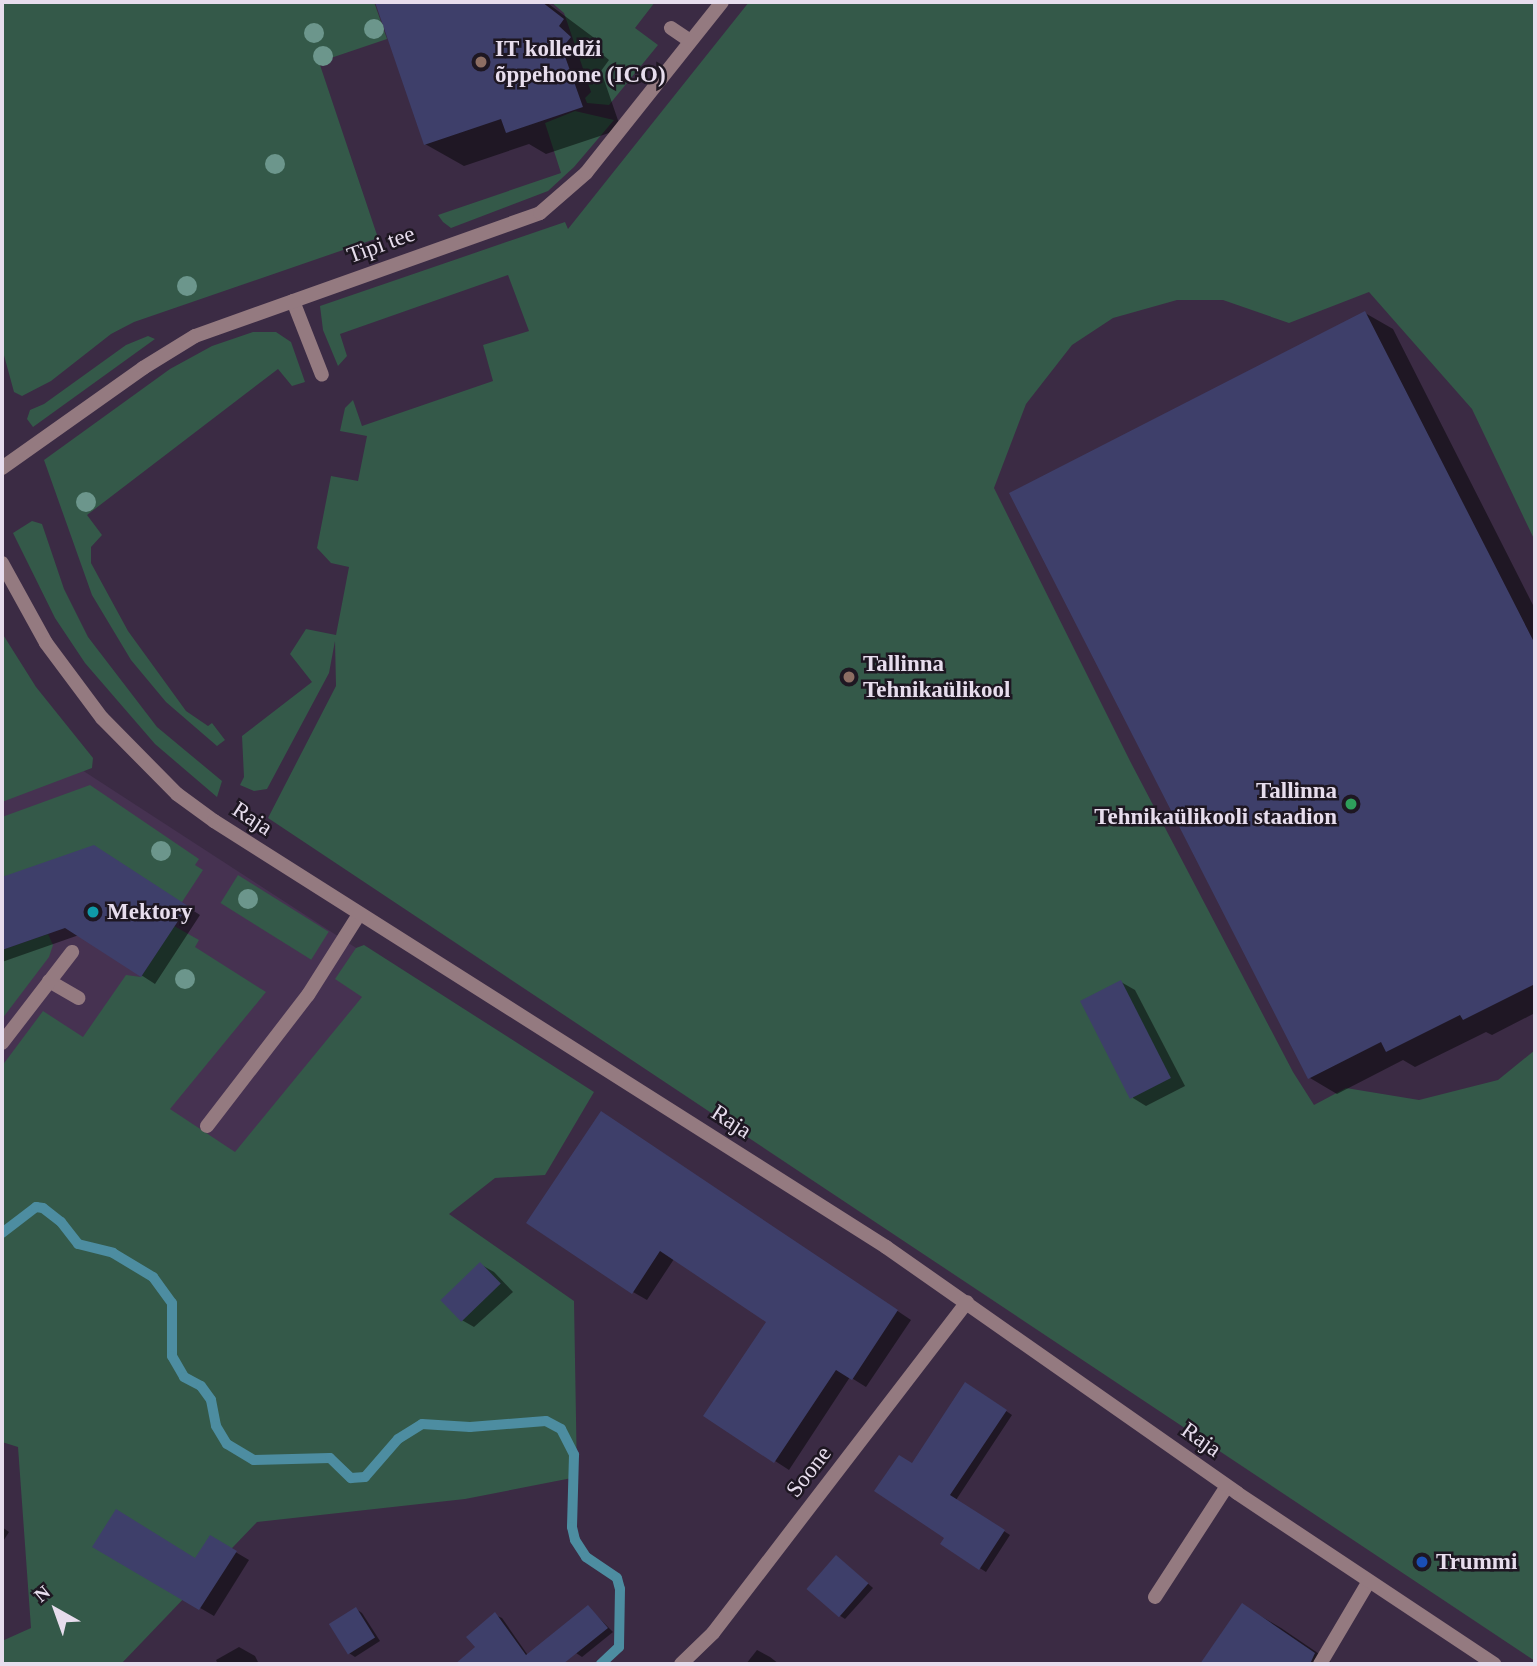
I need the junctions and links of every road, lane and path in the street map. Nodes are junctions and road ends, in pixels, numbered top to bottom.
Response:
1 (722, 2) edge
2 (671, 28) dead end
3 (690, 41) junction
4 (293, 301) junction
5 (321, 375) dead end
6 (2, 468) edge
7 (2, 563) edge
8 (358, 916) junction
9 (72, 953) dead end
10 (49, 981) junction
11 (78, 998) dead end
12 (2, 1043) edge
13 (207, 1126) dead end
14 (967, 1302) junction
15 (1227, 1486) junction
16 (1369, 1581) junction
17 (1155, 1597) dead end
18 (681, 1664) edge
19 (1320, 1664) edge
20 (1494, 1664) edge

1 - 3 street, Tipi tee
2 - 3 street
3 - 4 street, Tipi tee
4 - 5 street
4 - 6 street, Tipi tee
7 - 8 street, Raja
8 - 13 street
8 - 14 street, Raja
9 - 10 street
10 - 11 street
10 - 12 street
14 - 15 street, Raja
14 - 18 street, Soone
15 - 16 street, Raja
15 - 17 street
16 - 19 street
16 - 20 street, Raja

